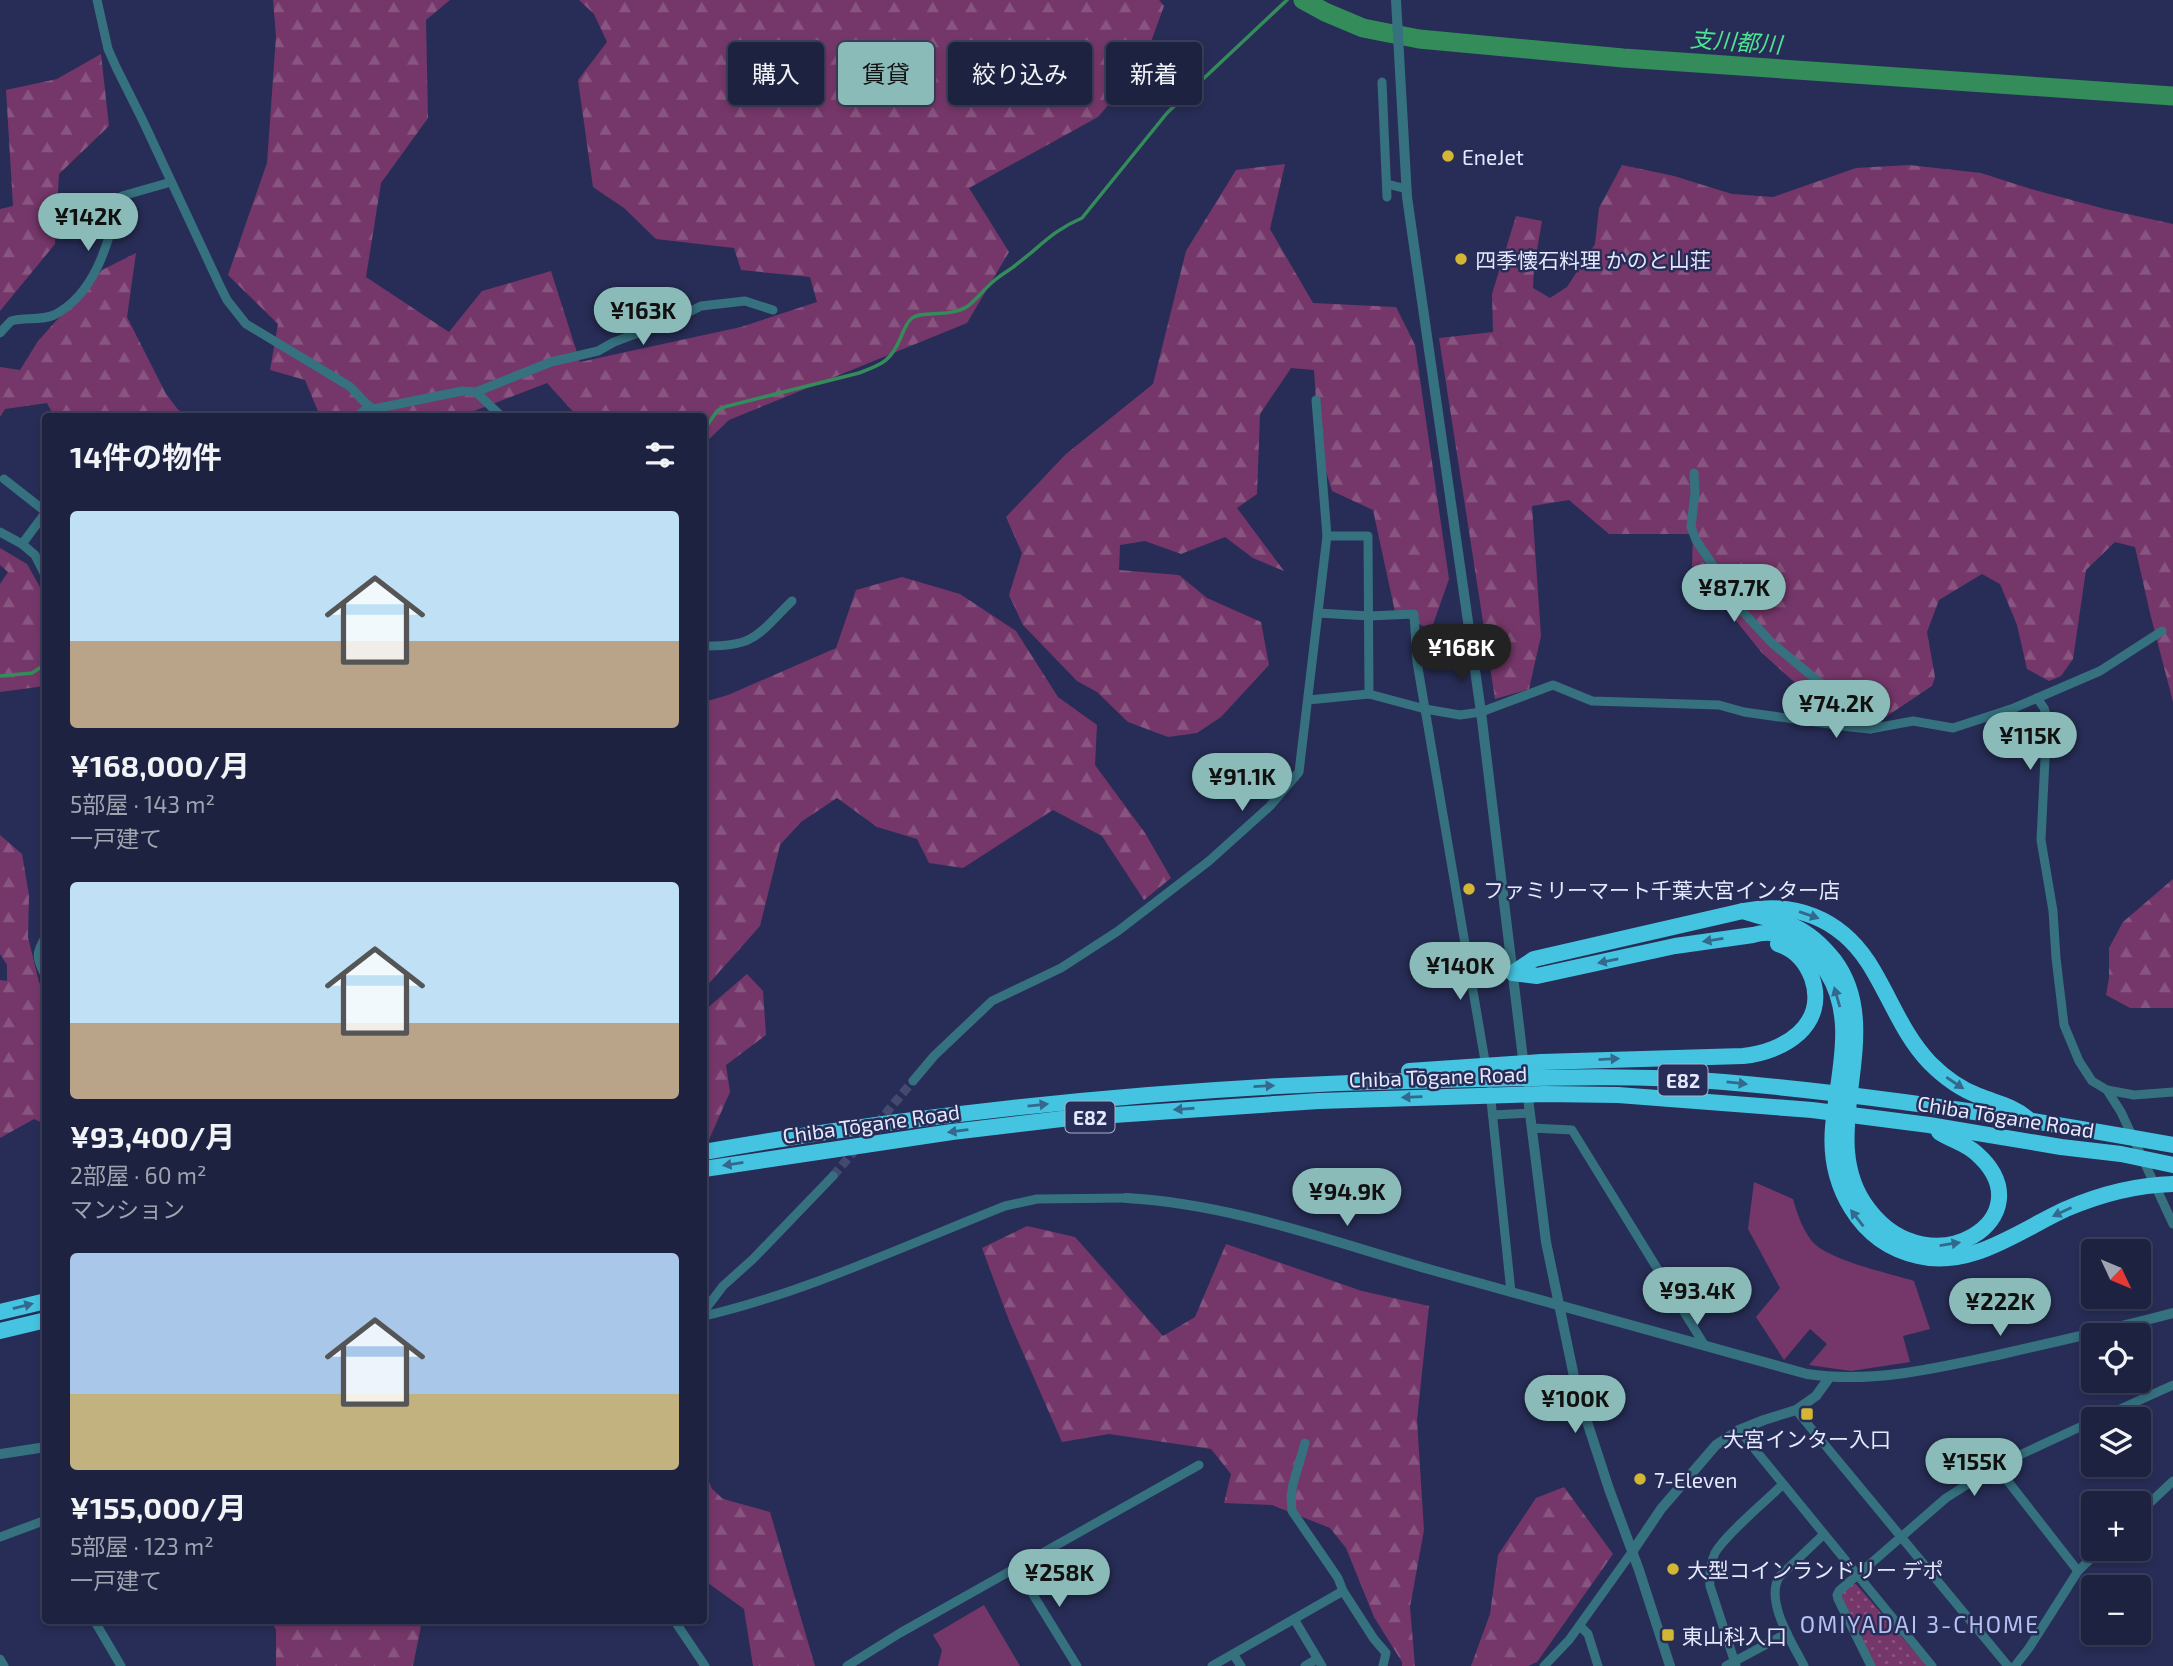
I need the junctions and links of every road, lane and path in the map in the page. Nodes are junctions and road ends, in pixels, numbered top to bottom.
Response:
1 (97, 0) edge
2 (1396, 4) edge
3 (1382, 82) dead end
4 (1400, 91) junction
5 (1382, 94) junction
6 (171, 181) junction
7 (1387, 184) junction
8 (1407, 189) junction
9 (1387, 197) dead end
10 (772, 310) dead end
11 (0, 333) edge
12 (476, 392) junction
13 (1316, 400) dead end
14 (369, 407) junction
15 (361, 413) edge
16 (498, 413) edge
17 (0, 467) edge
18 (1694, 473) dead end
19 (2, 481) edge
20 (42, 510) edge
21 (42, 516) edge
22 (0, 533) edge
23 (1327, 536) junction
24 (22, 544) junction
25 (42, 569) edge
26 (792, 601) dead end
27 (1318, 613) junction
28 (1369, 616) junction
29 (2162, 631) dead end
30 (707, 646) edge
31 (1369, 694) junction
32 (2037, 698) junction
33 (1308, 700) junction
34 (1425, 709) junction
35 (1480, 712) junction
36 (1870, 729) junction
37 (1742, 911) junction
38 (1753, 935) junction
39 (42, 943) edge
40 (42, 969) edge
41 (1513, 973) junction
42 (1544, 1078) junction
43 (913, 1081) tunnel mouth
44 (2106, 1090) junction
45 (2173, 1092) edge
46 (1530, 1113) junction
47 (1493, 1115) junction
48 (2031, 1121) junction
49 (1929, 1125) junction
50 (1532, 1128) junction
51 (2171, 1144) edge
52 (707, 1152) edge
53 (2173, 1166) edge
54 (707, 1169) edge
55 (834, 1176) tunnel mouth
56 (2173, 1184) edge
57 (1126, 1198) joint
58 (2173, 1224) edge
59 (1511, 1292) junction
60 (42, 1302) edge
61 (1559, 1306) junction
62 (707, 1307) edge
63 (0, 1312) edge
64 (2173, 1313) edge
65 (707, 1315) edge
66 (42, 1321) edge
67 (0, 1331) edge
68 (1705, 1346) junction
69 (1829, 1378) junction
70 (2173, 1385) edge
71 (2124, 1407) edge
72 (1796, 1410) junction
73 (2081, 1427) edge
74 (1739, 1430) junction
75 (1305, 1443) dead end
76 (42, 1448) edge
77 (0, 1454) edge
78 (1199, 1465) dead end
79 (1996, 1466) junction
80 (2173, 1481) edge
81 (1782, 1485) junction
82 (2151, 1502) edge
83 (42, 1521) edge
84 (1823, 1535) junction
85 (1900, 1536) junction
86 (0, 1537) edge
87 (1632, 1552) junction
88 (2088, 1561) edge
89 (1016, 1567) junction
90 (2078, 1571) junction
91 (1856, 1575) junction
92 (1343, 1591) junction
93 (1294, 1619) junction
94 (96, 1624) edge
95 (677, 1624) edge
96 (1580, 1626) junction
97 (1787, 1633) junction
98 (1233, 1654) junction
99 (0, 1659) edge
100 (1320, 1662) edge
101 (1732, 1665) edge
102 (4, 1666) edge
103 (121, 1666) edge
104 (705, 1666) edge
105 (847, 1666) edge
106 (1077, 1666) edge
107 (1212, 1666) edge
108 (1241, 1666) edge
109 (1306, 1666) edge
110 (1383, 1666) edge
111 (1544, 1666) edge
112 (1598, 1666) edge
113 (1670, 1666) edge
114 (1804, 1666) edge
115 (1871, 1666) edge
116 (1932, 1666) edge
117 (2008, 1666) edge
118 (2015, 1666) edge

1 - 6 street
2 - 4 street
3 - 5 street
4 - 5 street
4 - 8 street
5 - 7 street
6 - 11 street
6 - 14 street
7 - 8 street
7 - 9 street
8 - 35 street
10 - 12 street
12 - 14 street
12 - 16 street
13 - 23 street
14 - 15 street
17 - 19 street
18 - 36 street
19 - 20 street
21 - 24 street
22 - 24 street
23 - 27 street
23 - 28 street
24 - 25 street
26 - 30 street
27 - 28 street
27 - 33 street
28 - 31 street
28 - 34 street
29 - 32 street
31 - 33 street
31 - 34 street
32 - 36 street
32 - 44 street
33 - 43 street
34 - 35 street
34 - 47 street
35 - 36 street
35 - 41 street
37 - 41 highway
37 -> 48 highway
37 -> 49 highway
38 -> 41 highway
42 -> 38 highway
56 -> 38 highway
39 - 40 street
41 - 46 street
42 -> 48 highway, Chiba Tōgane Road / E82
42 - 49 highway, Chiba Tōgane Road / E82
52 -> 42 highway, Chiba Tōgane Road / E82
42 -> 54 highway, Chiba Tōgane Road / E82
44 - 45 street
44 - 58 street
46 - 47 street
46 - 50 street
47 - 59 street
48 - 51 highway, Chiba Tōgane Road / E82
49 - 53 highway, Chiba Tōgane Road / E82
50 - 61 street
50 - 68 street
55 - 62 street
57 - 59 street
57 - 65 street
59 - 61 street
63 -> 60 highway
61 - 68 street
61 - 87 street
64 - 69 street
66 - 67 highway
68 - 69 street
69 - 72 street
70 - 71 street
72 - 74 street
72 - 85 street
73 - 79 street
74 - 81 street
74 - 87 street
75 - 92 street
76 - 77 street
78 - 89 street
79 - 85 street
79 - 90 street
80 - 82 street
81 - 84 street
81 - 101 street
83 - 86 street
84 - 91 street
84 - 97 street
85 - 91 street
85 - 117 street
87 - 96 street
87 - 113 street
88 - 90 street
89 - 105 street
89 - 106 street
90 - 118 street
91 - 115 street
91 - 116 street
92 - 93 street
92 - 110 street
93 - 98 street
93 - 100 street
94 - 103 street
95 - 104 street
96 - 111 street
96 - 112 street
97 - 101 street
97 - 114 street
98 - 107 street
98 - 108 street
99 - 102 street
100 - 109 street

